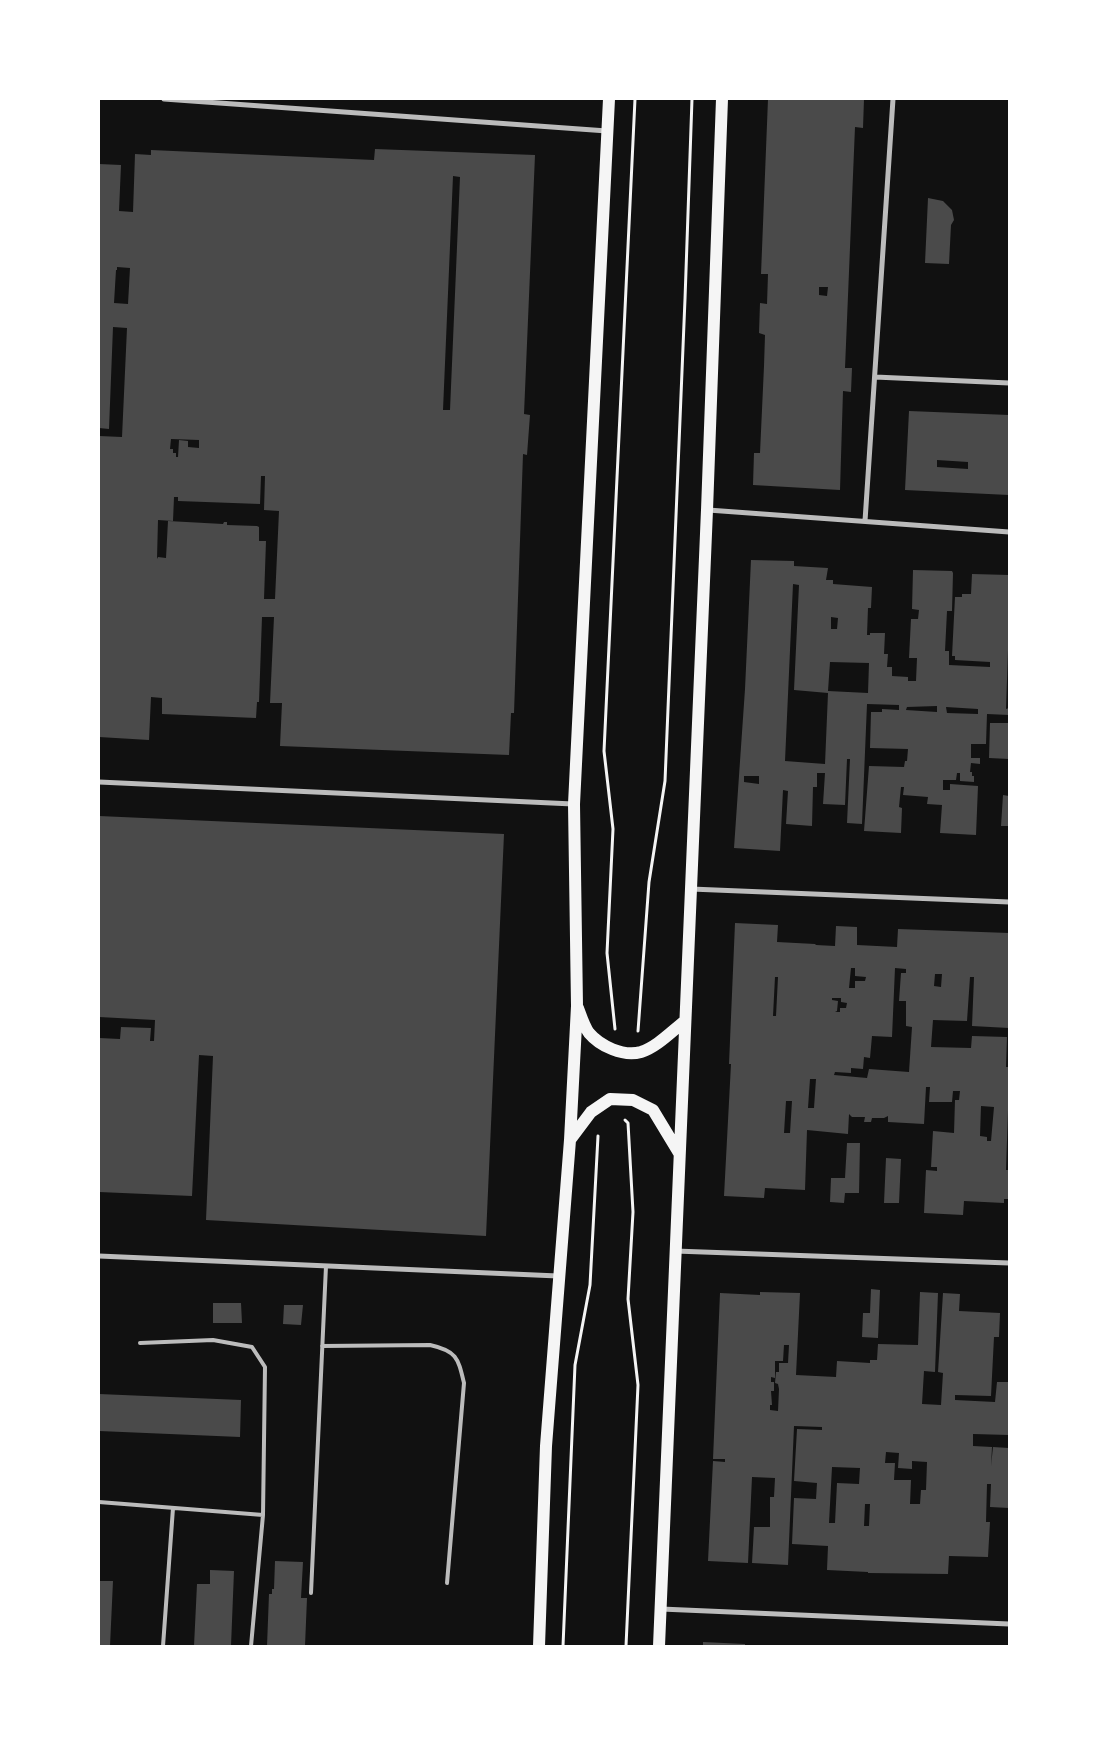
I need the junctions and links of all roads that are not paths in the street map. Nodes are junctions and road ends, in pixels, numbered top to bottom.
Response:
1 (164, 99) edge
2 (609, 99) edge
3 (722, 99) edge
4 (893, 99) edge
5 (607, 131) junction
6 (875, 377) junction
7 (1009, 383) edge
8 (707, 510) junction
9 (865, 521) junction
10 (1009, 532) edge
11 (99, 782) edge
12 (574, 804) junction
13 (690, 889) junction
14 (1009, 902) edge
15 (577, 1006) junction
16 (685, 1021) junction
17 (570, 1140) junction
18 (679, 1153) junction
19 (675, 1251) junction
20 (99, 1256) edge
21 (1009, 1263) edge
22 (326, 1266) junction
23 (560, 1276) junction
24 (140, 1343) dead end
25 (322, 1346) junction
26 (99, 1502) edge
27 (173, 1508) junction
28 (263, 1515) junction
29 (447, 1582) dead end
30 (310, 1593) dead end
31 (661, 1609) junction
32 (1009, 1624) edge
33 (163, 1646) edge
34 (251, 1646) edge
35 (539, 1646) edge
36 (659, 1646) edge

1 - 5 street
2 - 5 main road
3 - 8 main road
4 - 6 street
5 - 12 main road
6 - 7 street
6 - 9 street
8 - 9 street
8 - 13 main road
9 - 10 street
11 - 12 street
12 - 15 main road
13 - 14 street
13 - 16 main road
15 - 16 main road
15 - 17 main road
16 - 18 main road
17 - 18 main road
17 - 23 main road
18 - 19 main road
19 - 21 street
19 - 31 main road
20 - 22 street
22 - 23 street
22 - 25 lane
23 - 35 main road
24 - 28 lane
25 - 29 lane
25 - 30 lane
26 - 27 lane
27 - 28 lane
27 - 33 lane
28 - 34 lane
31 - 32 street
31 - 36 main road

